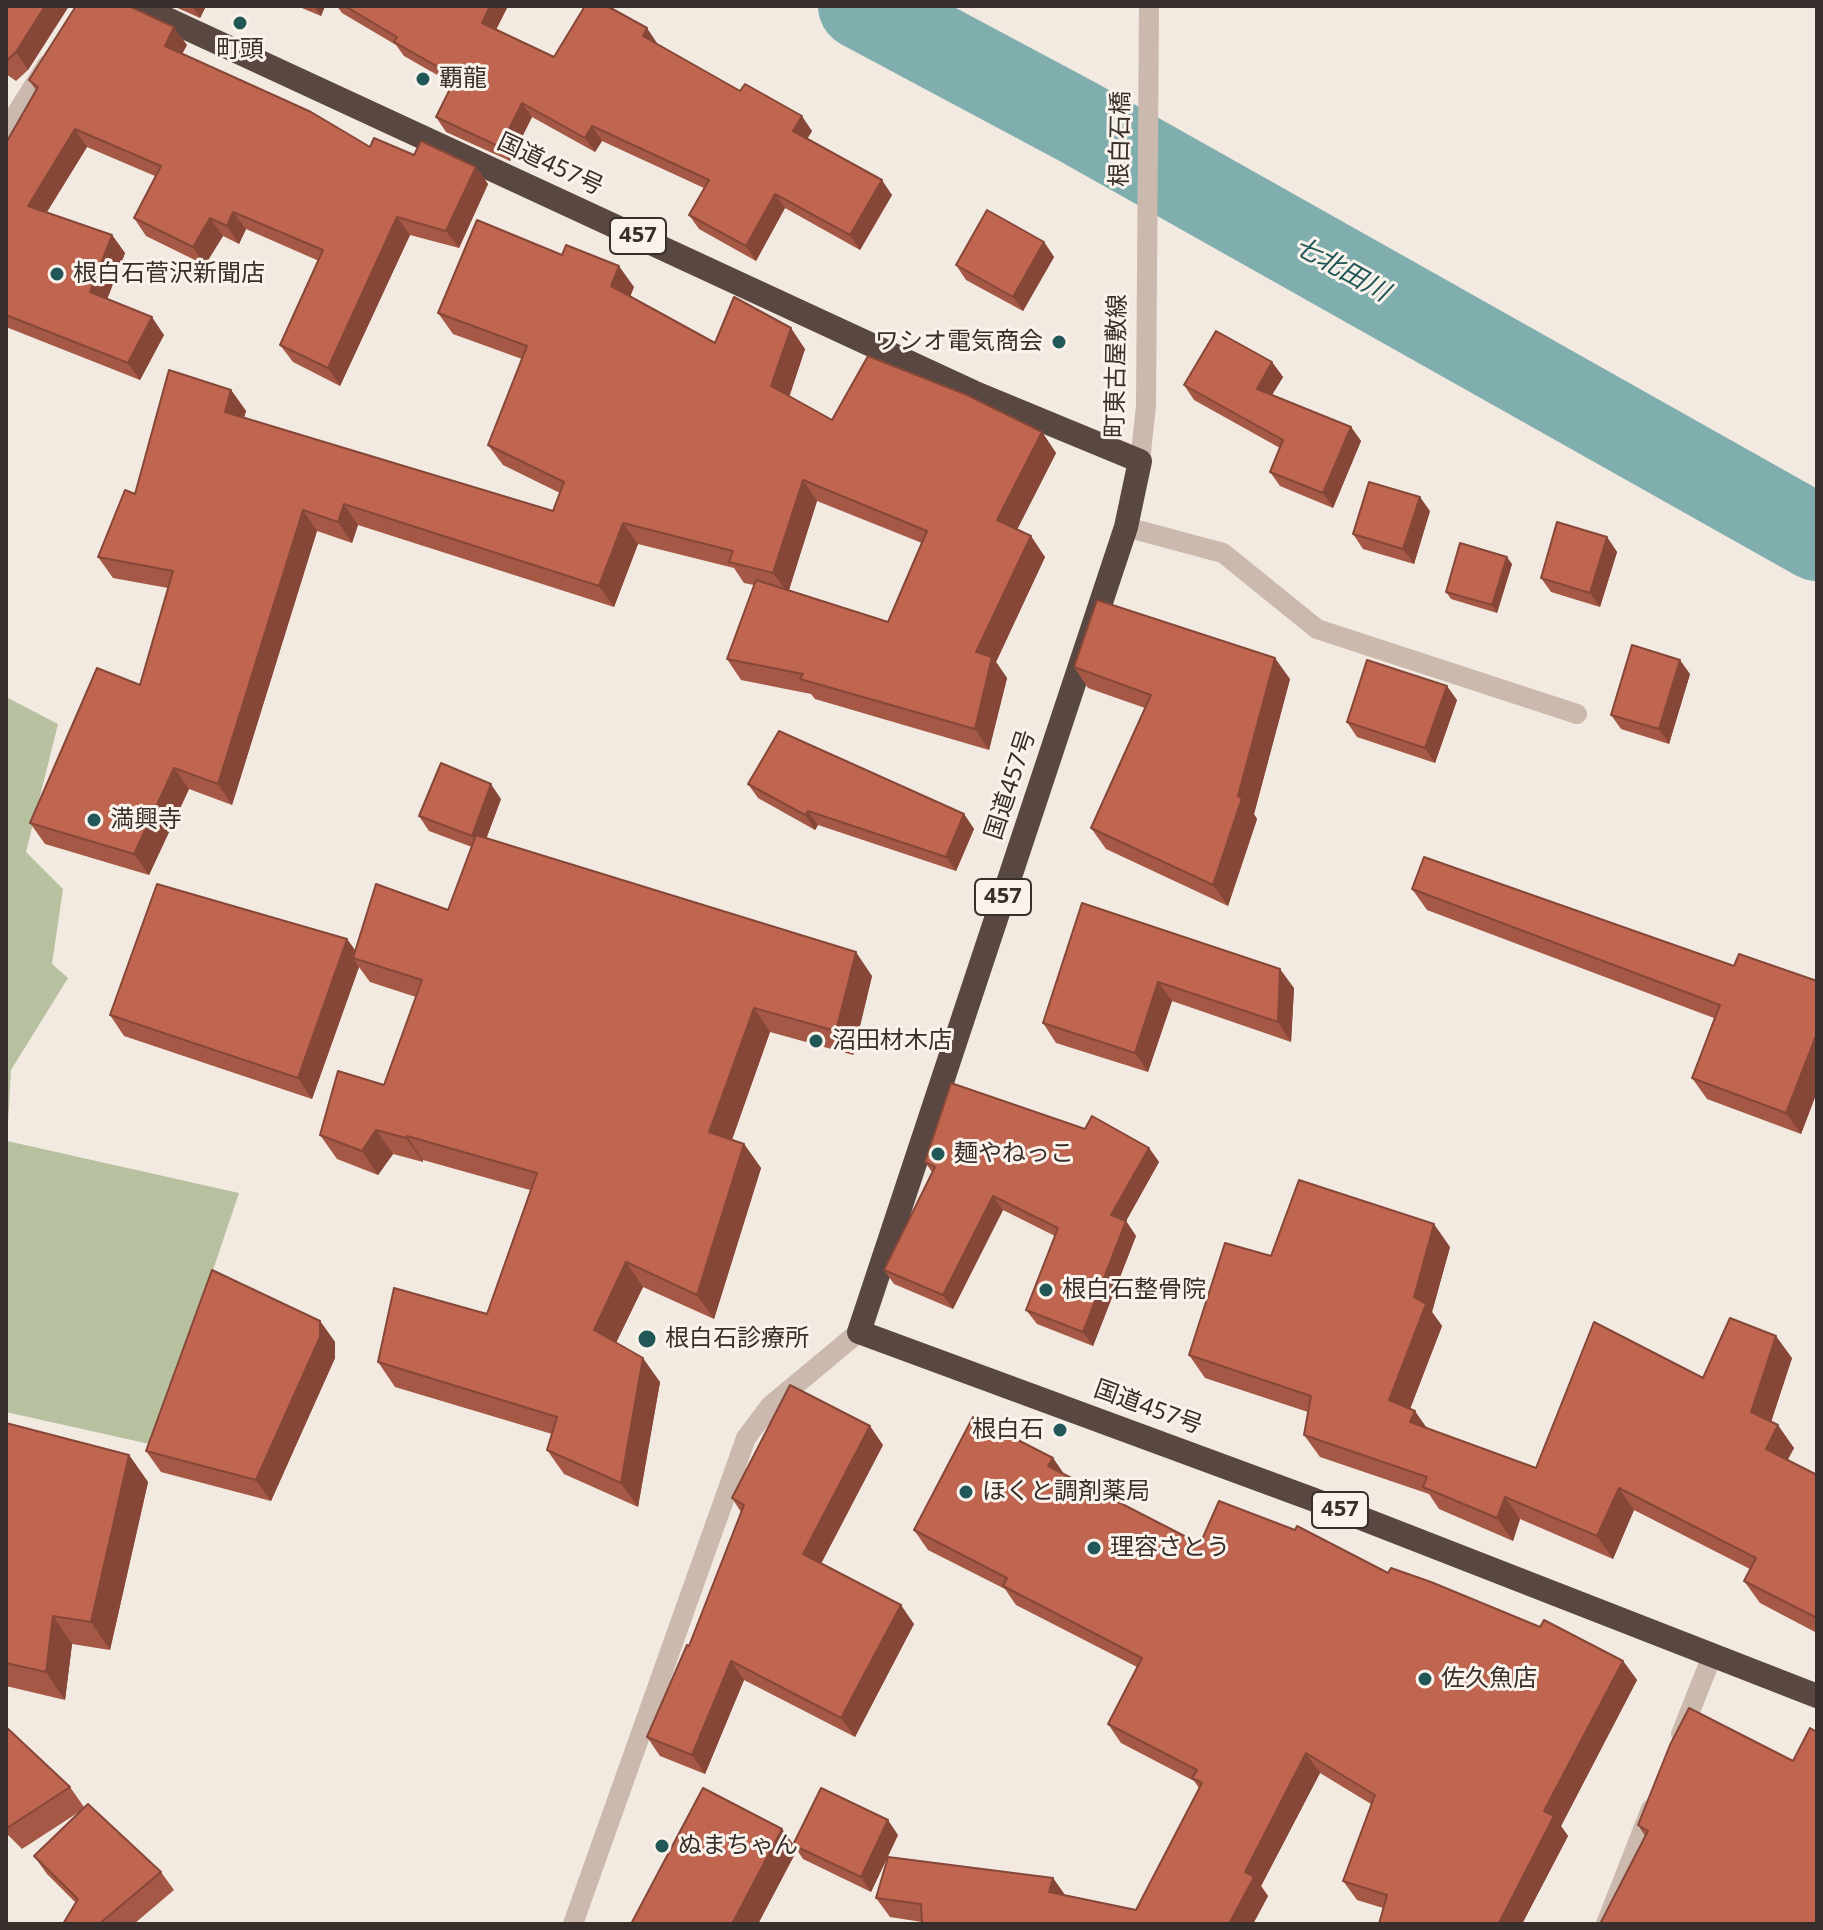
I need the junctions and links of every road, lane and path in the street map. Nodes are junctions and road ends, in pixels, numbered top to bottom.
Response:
1 (139, 6) edge
2 (1149, 6) edge
3 (56, 50) edge
4 (6, 130) edge
5 (1145, 272) joint
6 (1140, 461) junction
7 (1126, 527) junction
8 (1577, 714) dead end
9 (859, 1332) junction
10 (1712, 1656) junction
11 (1817, 1696) edge
12 (1672, 1756) edge
13 (1661, 1785) edge
14 (573, 1924) edge
15 (1606, 1924) edge

1 - 6 highway, 国道457号 / 457
2 - 5 street, 根白石橋
3 - 4 street
5 - 6 street, 町東古屋敷線
6 - 7 highway, 国道457号 / 457
7 - 8 street
7 - 9 highway, 国道457号 / 457
9 - 10 highway, 国道457号 / 457
9 - 14 street
10 - 11 highway, 国道457号 / 457
10 - 12 street
13 - 15 street

